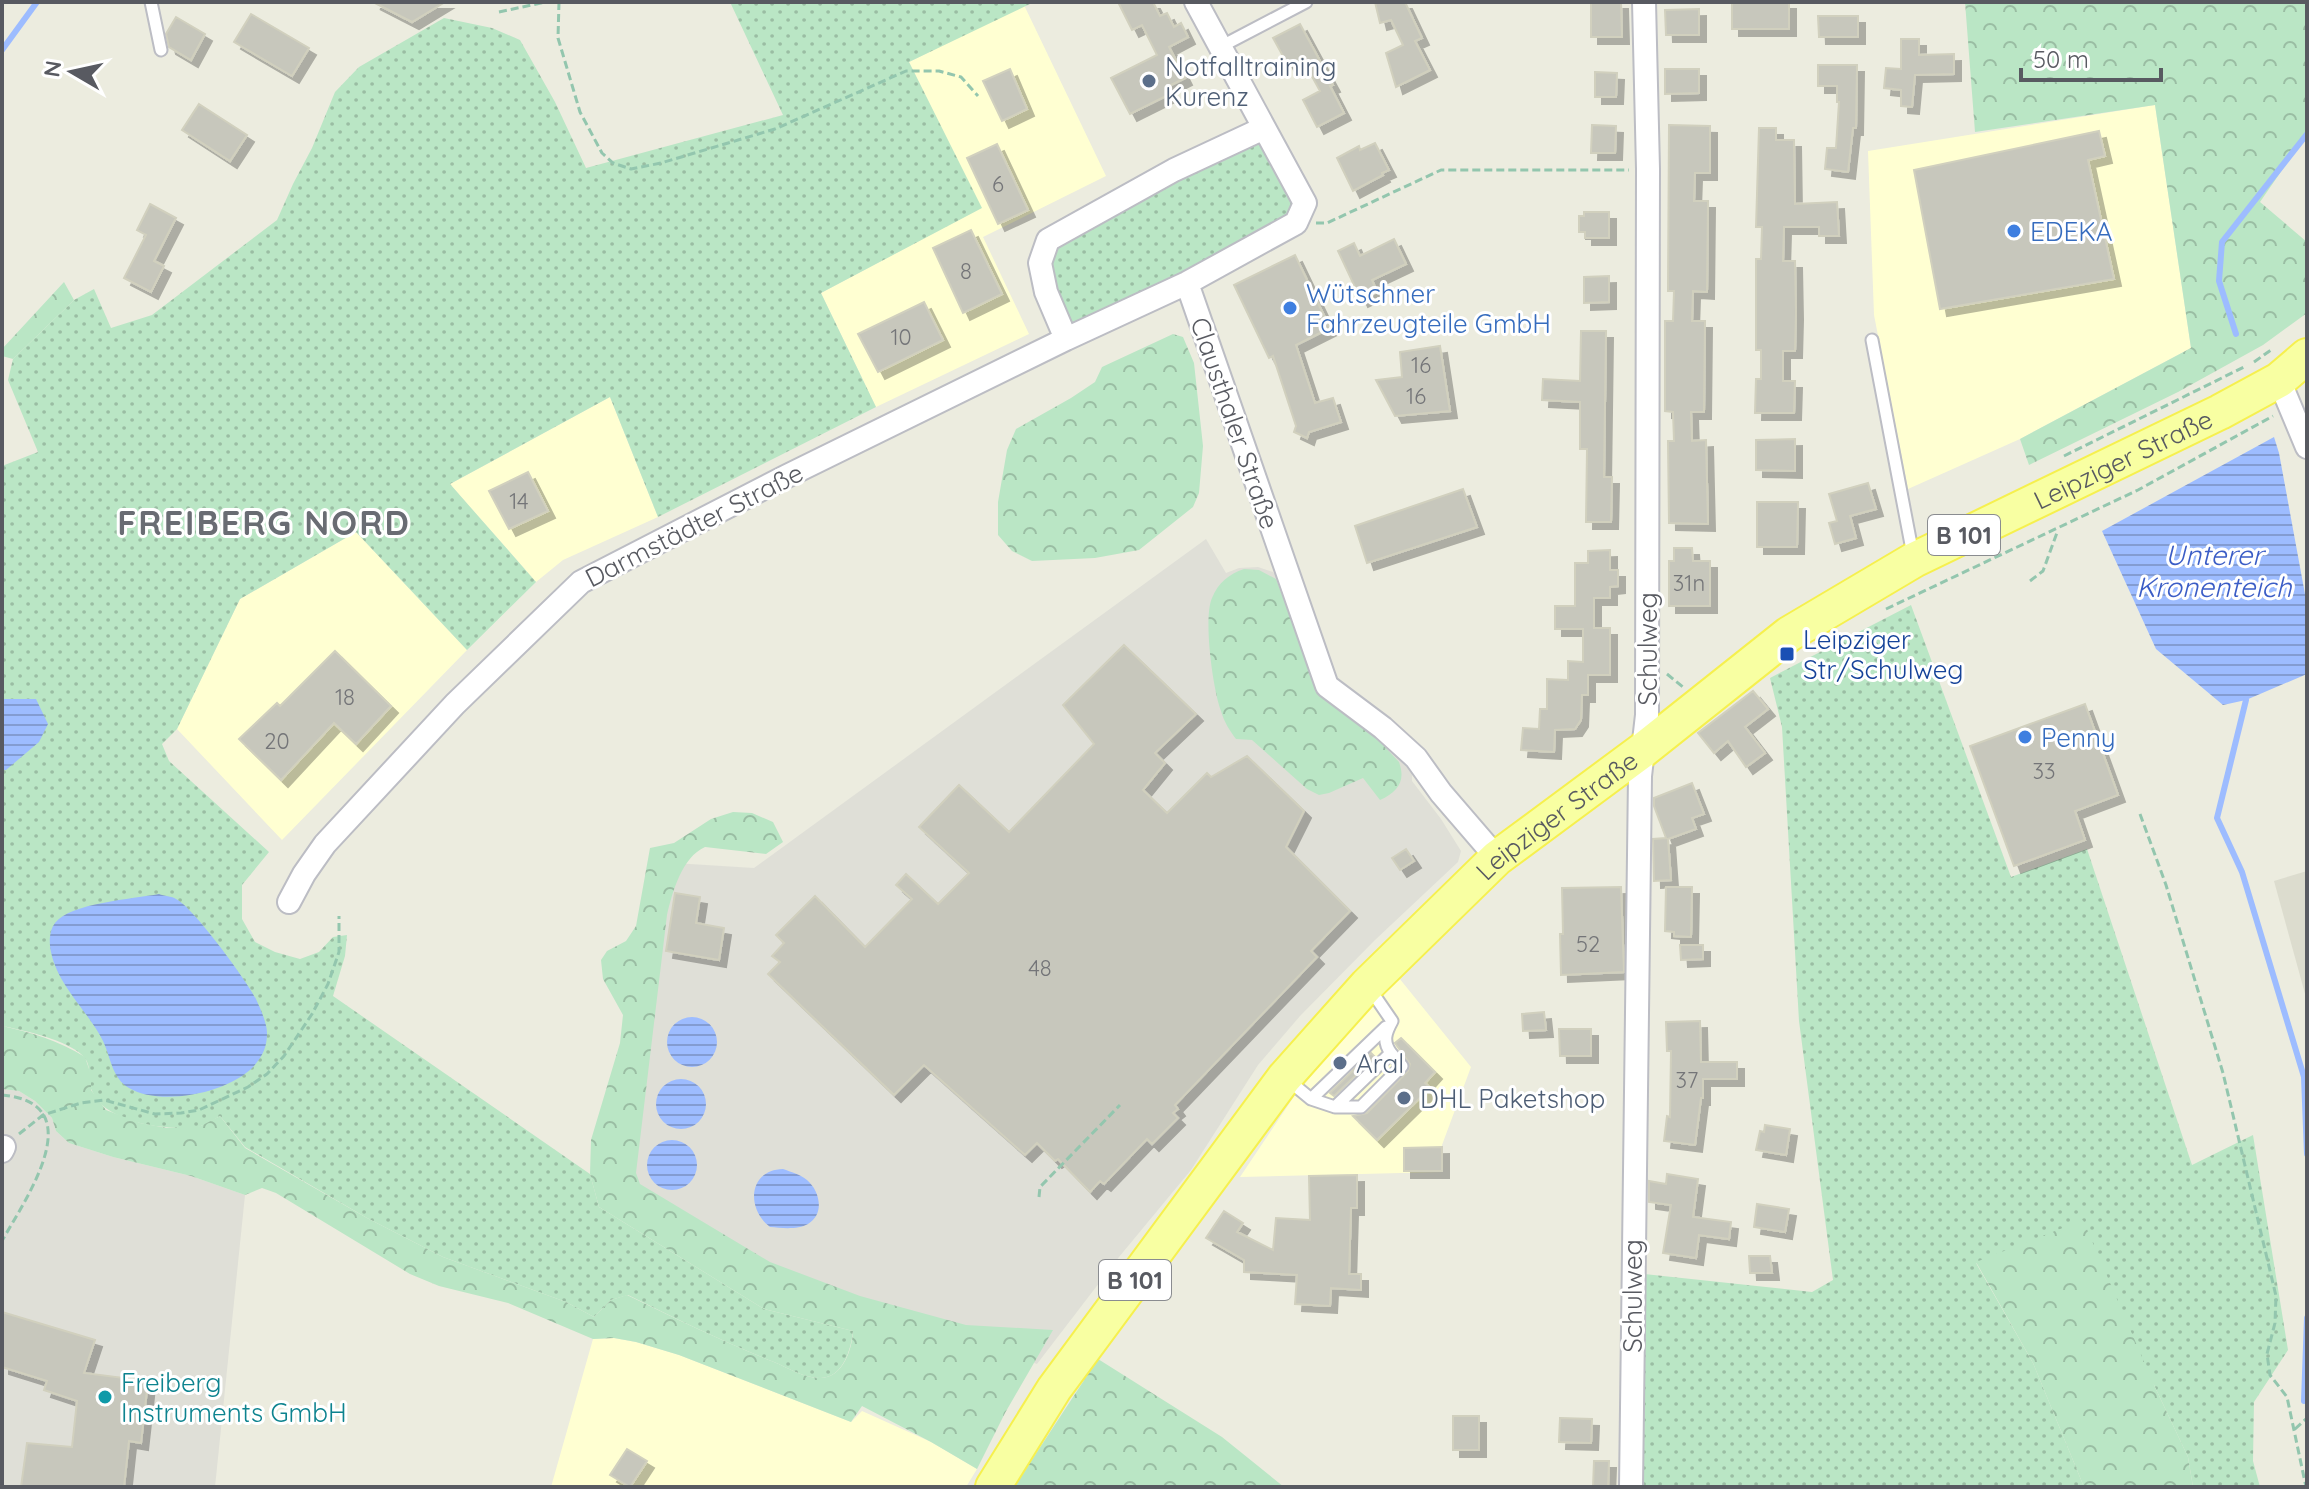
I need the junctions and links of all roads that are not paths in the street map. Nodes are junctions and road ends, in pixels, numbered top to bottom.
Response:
1 (151, 2) edge
2 (1196, 2) edge
3 (1306, 2) edge
4 (1644, 2) edge
5 (1220, 47) junction
6 (161, 50) dead end
7 (1264, 128) junction
8 (1187, 283) junction
9 (1066, 339) junction
10 (1872, 340) dead end
11 (2307, 356) edge
12 (2285, 393) junction
13 (2307, 447) edge
14 (1914, 560) junction
15 (1643, 750) junction
16 (1497, 858) junction
17 (289, 902) dead end
18 (1367, 985) junction
19 (1392, 1021) junction
20 (1391, 1053) junction
21 (1284, 1078) junction
22 (1311, 1099) junction
23 (1335, 1107) junction
24 (993, 1487) edge
25 (1631, 1487) edge

1 - 6 lane
2 - 5 street
3 - 5 lane
4 - 15 street, Schulweg
5 - 7 street
7 - 8 street, Clausthaler Straße
7 - 9 street
8 - 9 street, Darmstädter Straße
8 - 16 street, Clausthaler Straße
9 - 17 street, Darmstädter Straße
10 - 14 lane
11 - 12 main road, Leipziger Straße / B 101
12 - 13 street
12 - 14 main road, Leipziger Straße / B 101
14 - 15 main road, Leipziger Straße / B 101
15 - 16 main road, Leipziger Straße / B 101
15 - 25 street, Schulweg
16 - 18 main road, Leipziger Straße / B 101
18 - 19 lane
18 - 21 main road, Leipziger Straße / B 101
19 - 20 lane
19 - 22 lane
20 - 23 lane
20 - 23 lane
21 - 22 lane
21 - 24 main road, Leipziger Straße / B 101
22 - 23 lane

